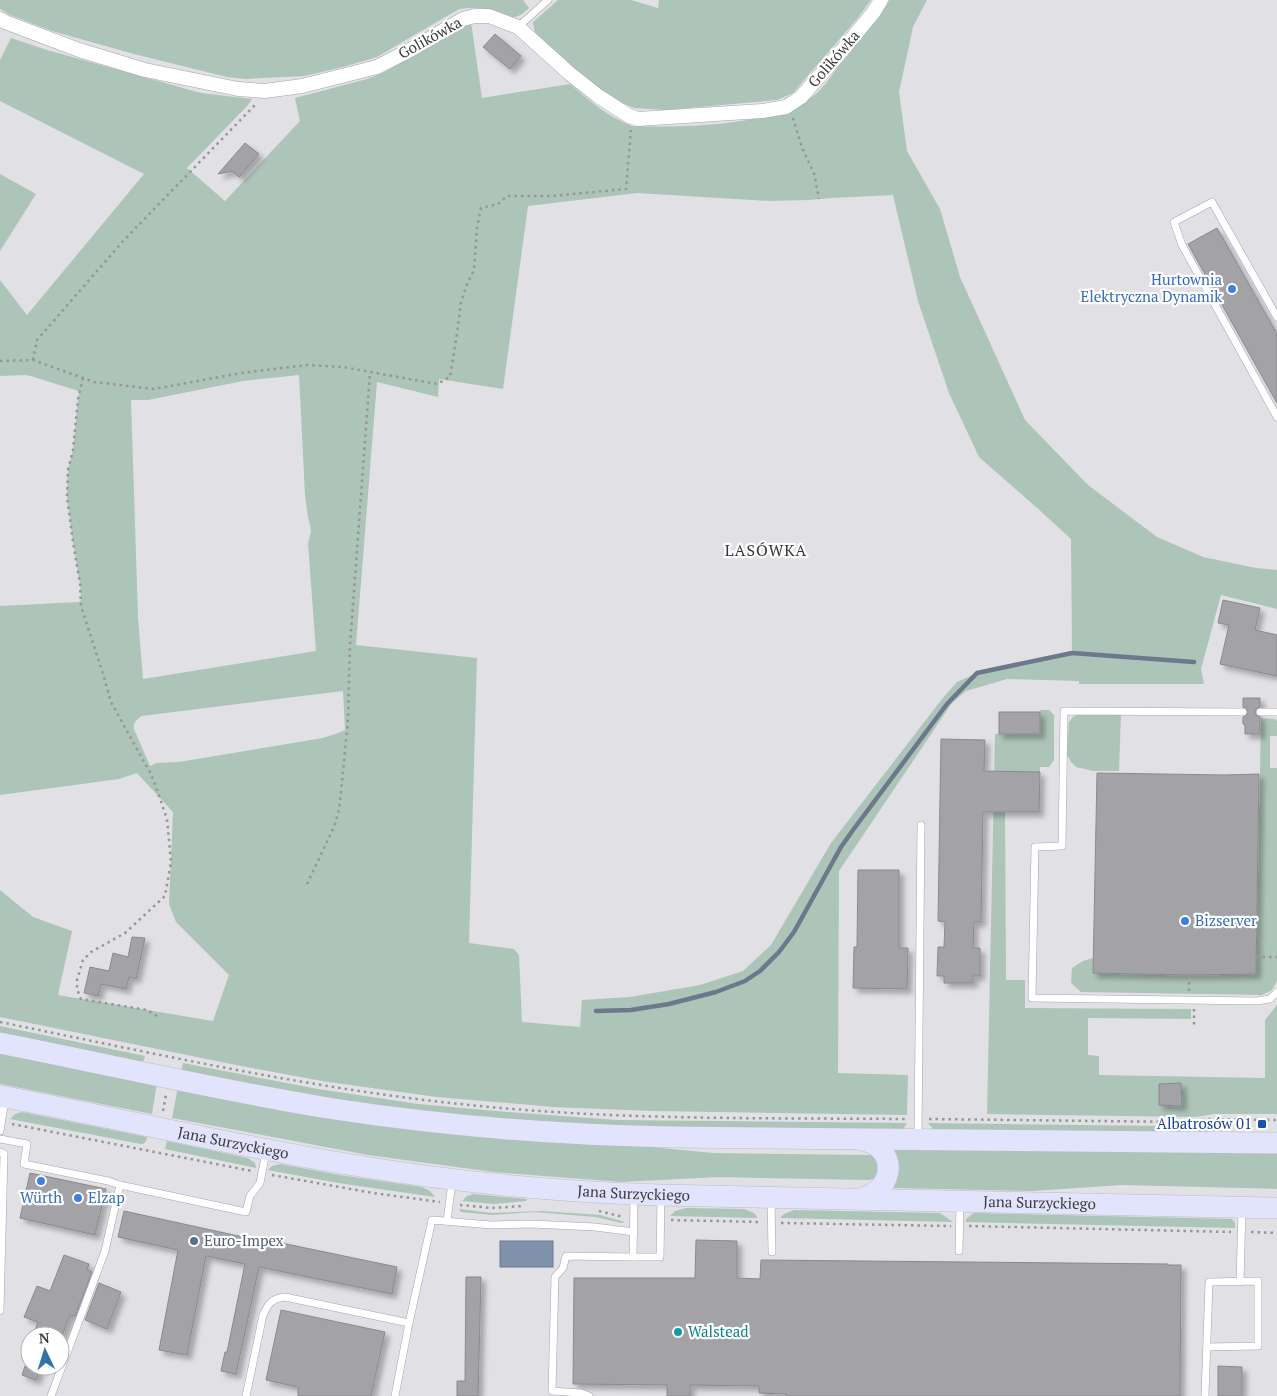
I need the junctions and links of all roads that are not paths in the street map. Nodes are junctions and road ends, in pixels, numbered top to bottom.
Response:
1 (548, 0) edge
2 (881, 0) edge
3 (0, 19) edge
4 (518, 27) junction
5 (1277, 316) edge
6 (1277, 417) edge
7 (1243, 712) dead end
8 (1260, 712) dead end
9 (1277, 712) edge
10 (920, 825) dead end
11 (1277, 992) edge
12 (0, 1043) edge
13 (3, 1097) edge
14 (0, 1131) edge
15 (0, 1139) edge
16 (857, 1139) junction
17 (918, 1140) junction
18 (1277, 1143) edge
19 (267, 1149) junction
20 (0, 1152) edge
21 (452, 1179) junction
22 (120, 1185) junction
23 (634, 1194) junction
24 (661, 1195) junction
25 (771, 1198) junction
26 (849, 1200) junction
27 (960, 1202) junction
28 (1242, 1207) junction
29 (1277, 1208) edge
30 (446, 1221) junction
31 (634, 1232) junction
32 (960, 1251) dead end
33 (772, 1252) dead end
34 (633, 1257) junction
35 (1240, 1282) junction
36 (0, 1311) edge
37 (409, 1322) junction
38 (1207, 1347) junction
39 (51, 1396) edge
40 (246, 1396) edge
41 (396, 1396) edge
42 (589, 1396) edge
43 (1205, 1396) edge

1 - 4 lane
2 - 4 street, Golikówka
3 - 4 street, Golikówka
5 - 6 lane
7 - 11 lane
8 - 9 lane
10 - 17 lane
12 - 16 main road
13 - 14 lane
13 - 19 main road, Jana Surzyckiego
15 - 22 lane
16 - 17 main road
16 - 26 main road
17 - 18 main road
19 - 21 main road, Jana Surzyckiego
19 - 22 lane
20 - 36 lane
21 - 23 main road, Jana Surzyckiego
21 - 30 lane
22 - 39 lane
23 - 24 main road, Jana Surzyckiego
23 - 31 lane
24 - 25 main road, Jana Surzyckiego
24 - 34 lane
25 - 26 main road, Jana Surzyckiego
25 - 33 lane
26 - 27 main road, Jana Surzyckiego
27 - 28 main road, Jana Surzyckiego
27 - 32 lane
28 - 29 main road, Jana Surzyckiego
28 - 35 lane
30 - 31 lane
30 - 37 lane
31 - 34 lane
34 - 42 lane
35 - 38 lane
35 - 38 lane
37 - 40 lane
37 - 41 lane
38 - 43 lane

